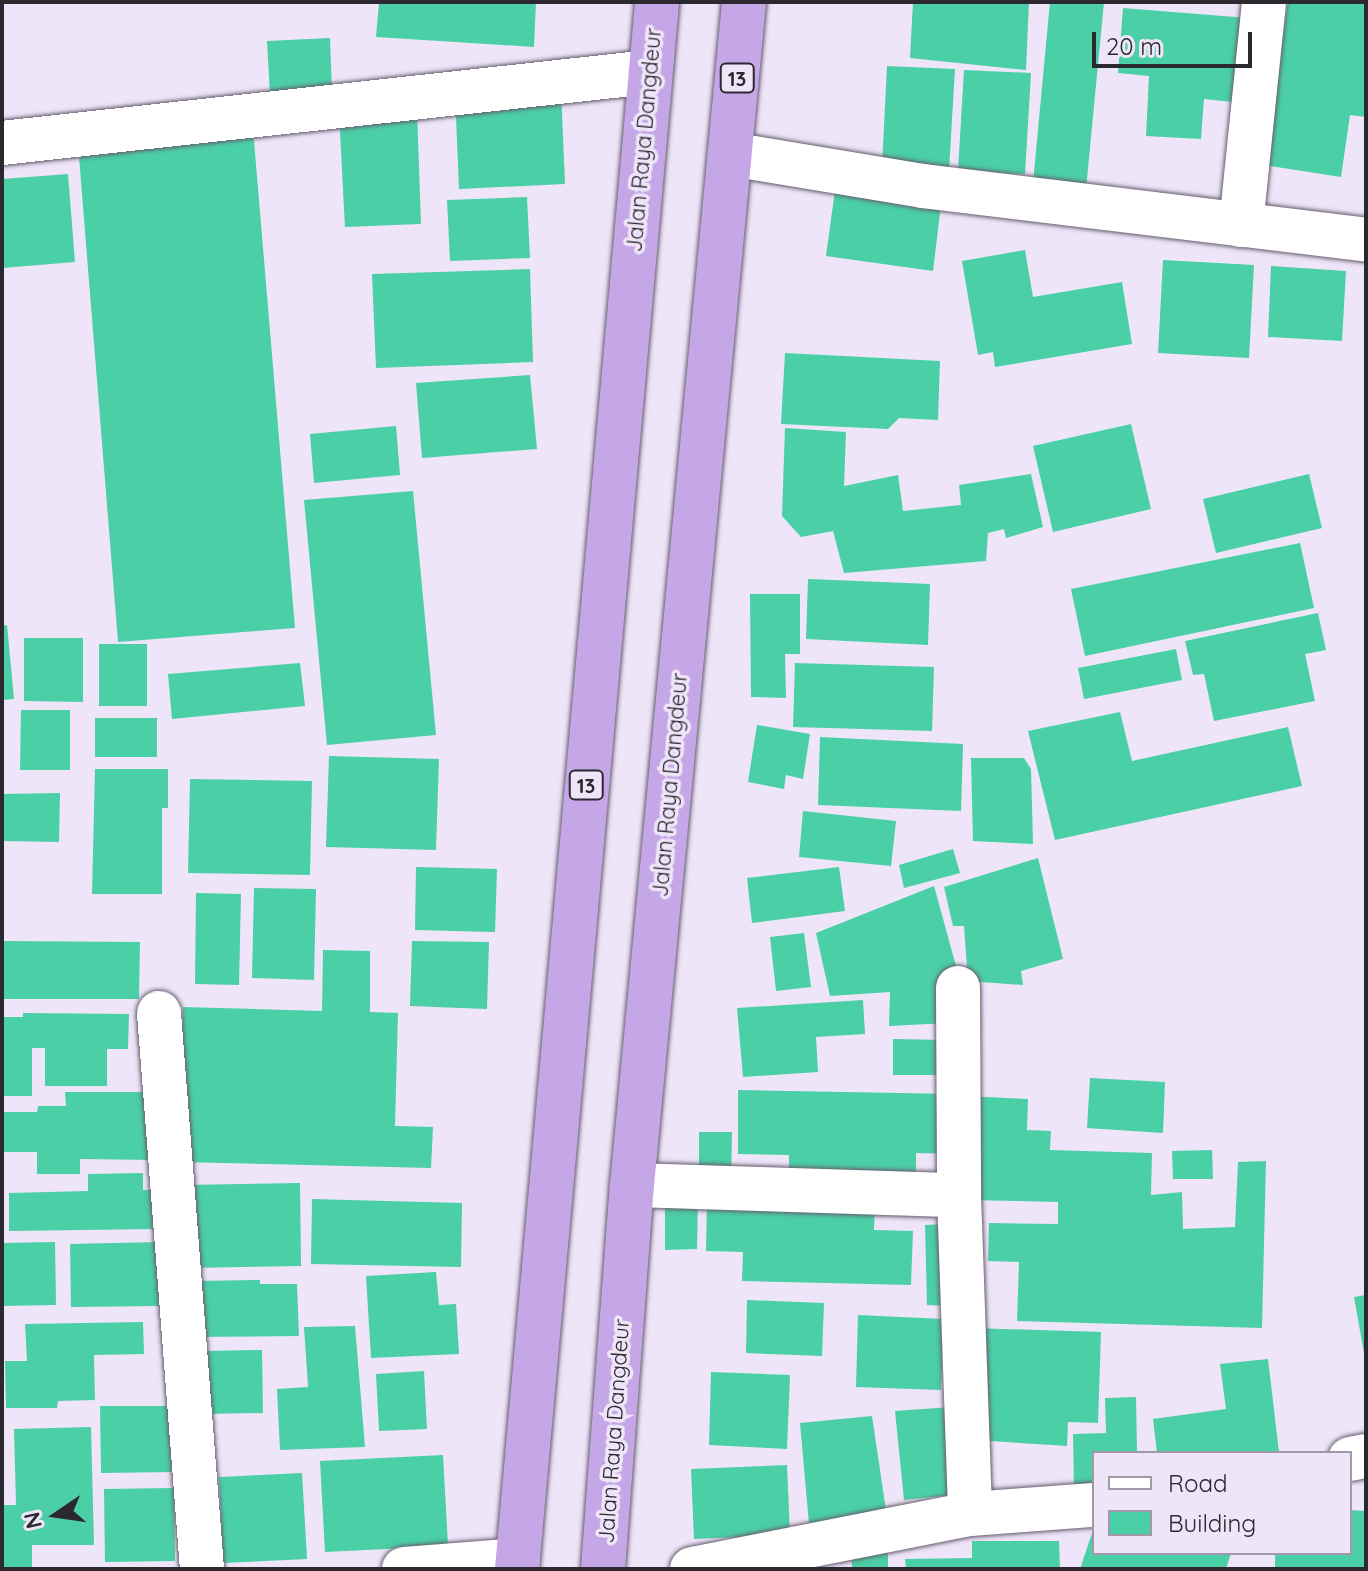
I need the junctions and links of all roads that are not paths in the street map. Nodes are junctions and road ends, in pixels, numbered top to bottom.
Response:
1 (657, 2) edge
2 (744, 2) edge
3 (1264, 2) edge
4 (649, 72) junction
5 (2, 143) edge
6 (730, 154) junction
7 (1241, 225) junction
8 (1366, 240) edge
9 (958, 988) dead end
10 (159, 1013) dead end
11 (632, 1185) junction
12 (959, 1195) junction
13 (1092, 1505) edge
14 (970, 1514) junction
15 (518, 1564) edge
16 (202, 1569) edge
17 (404, 1569) edge
18 (603, 1569) edge
19 (692, 1569) edge

1 - 4 highway, Jalan Raya Dangdeur / 13
2 - 6 highway, Jalan Raya Dangdeur / 13
3 - 7 street
4 - 5 street
4 - 15 highway, Jalan Raya Dangdeur / 13
6 - 7 street
6 - 11 highway, Jalan Raya Dangdeur / 13
7 - 8 street
9 - 12 street
10 - 16 street
11 - 12 street
11 - 18 highway, Jalan Raya Dangdeur / 13
12 - 14 street
13 - 14 street
14 - 19 street
15 - 17 street

